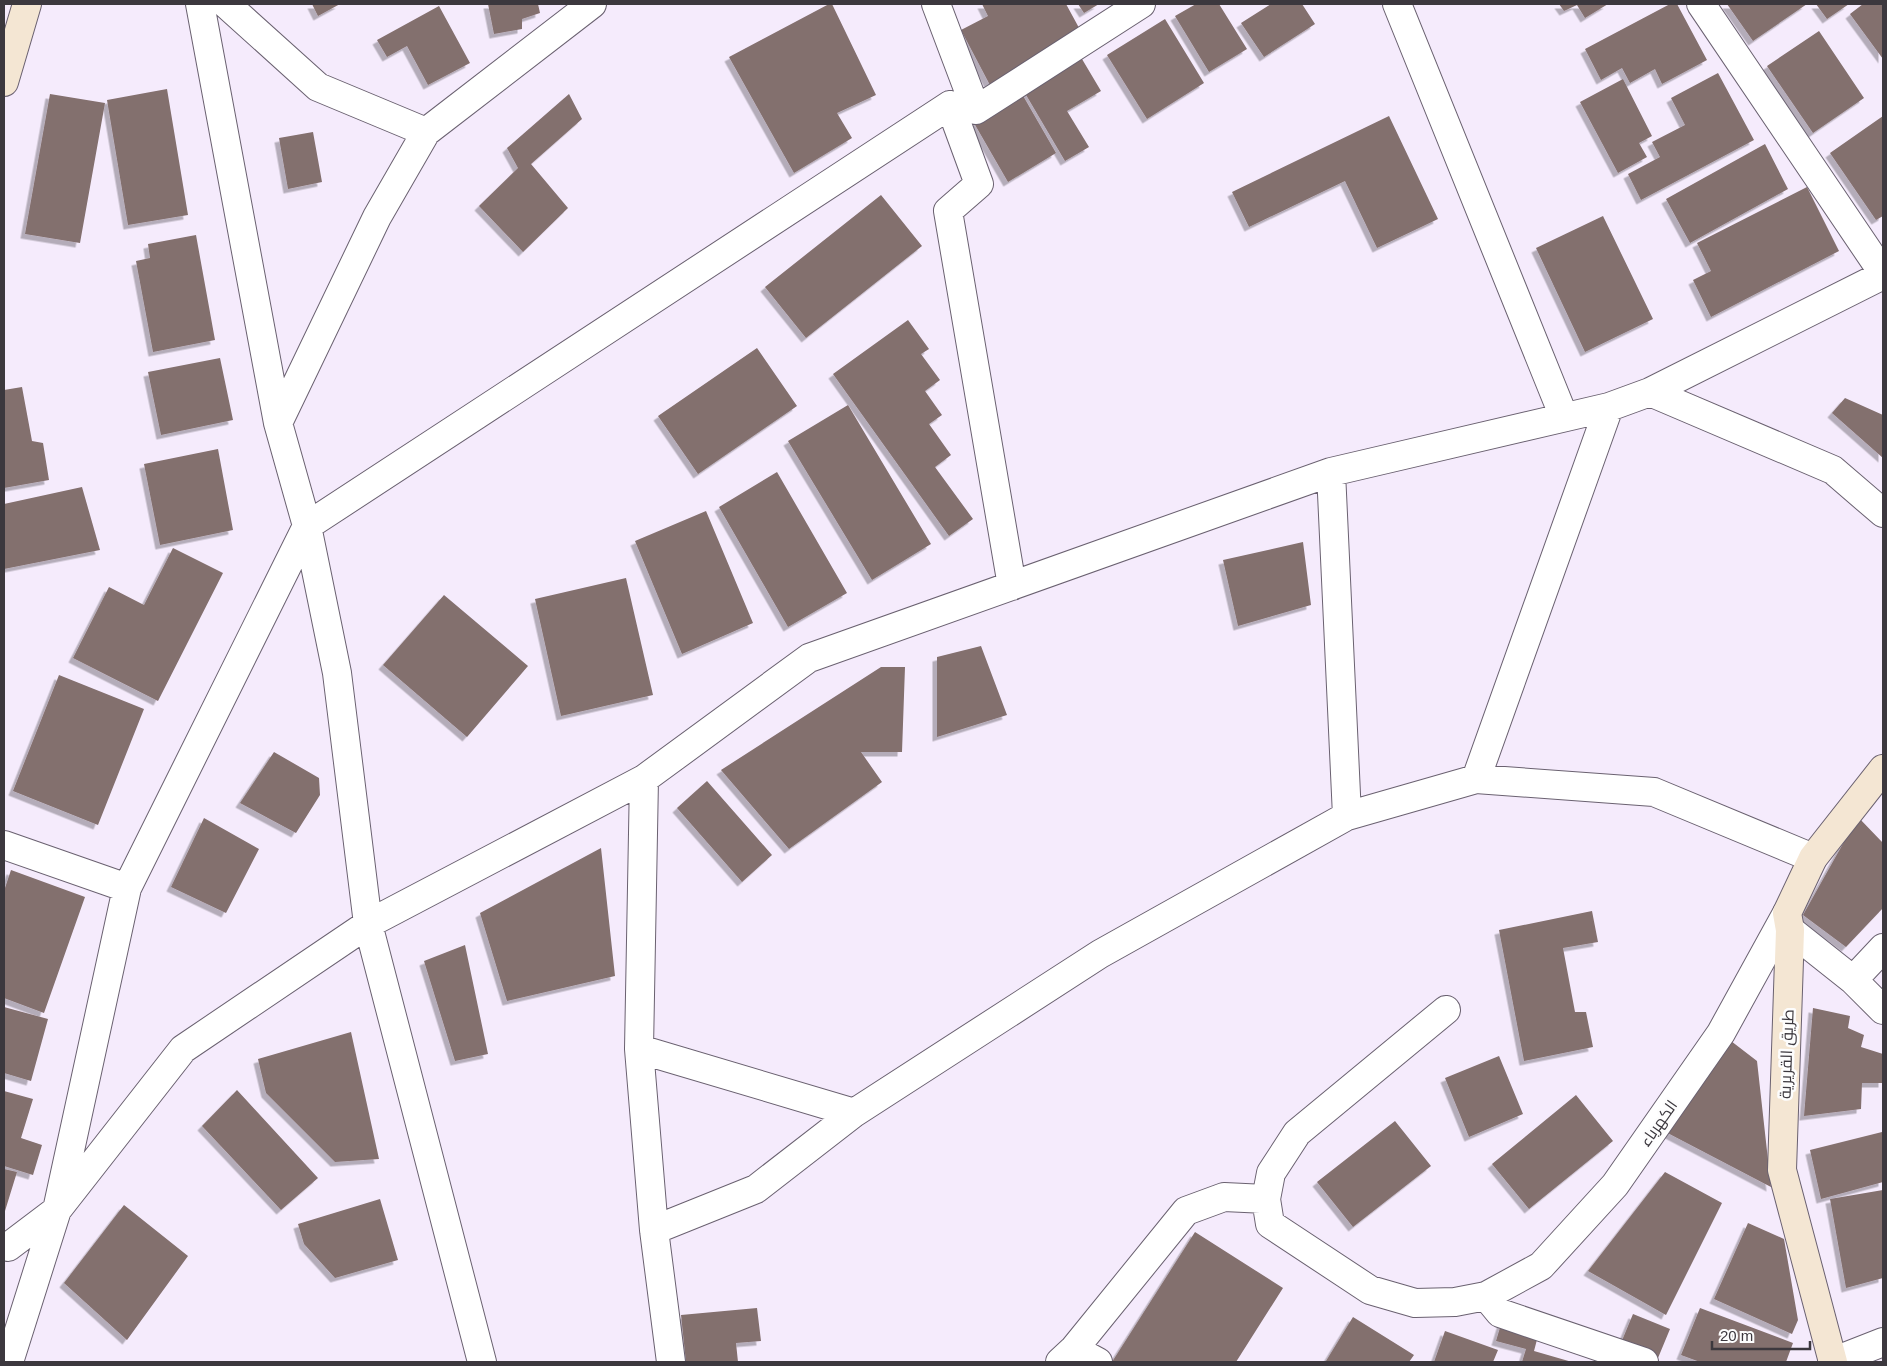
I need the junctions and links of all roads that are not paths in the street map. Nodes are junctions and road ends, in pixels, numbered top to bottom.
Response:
1 (27, 4) edge
2 (200, 4) edge
3 (226, 4) edge
4 (592, 4) edge
5 (936, 4) edge
6 (1141, 4) edge
7 (1701, 4) edge
8 (1402, 5) edge
9 (4, 82) edge
10 (963, 107) junction
11 (426, 132) junction
12 (1883, 274) edge
13 (1650, 392) junction
14 (1608, 407) junction
15 (1564, 417) junction
16 (278, 423) junction
17 (1331, 472) junction
18 (1883, 513) edge
19 (307, 526) junction
20 (1012, 586) junction
21 (1883, 769) edge
22 (644, 779) junction
23 (1476, 779) junction
24 (1347, 816) junction
25 (4, 845) edge
26 (1813, 858) junction
27 (127, 888) junction
28 (1789, 922) junction
29 (368, 924) junction
30 (1883, 948) edge
31 (1853, 980) junction
32 (1446, 1010) dead end
33 (1883, 1010) edge
34 (639, 1049) junction
35 (854, 1113) junction
36 (1266, 1199) junction
37 (56, 1210) junction
38 (654, 1230) junction
39 (4, 1246) edge
40 (1486, 1296) junction
41 (1883, 1342) edge
42 (1067, 1355) edge
43 (479, 1360) edge
44 (9, 1362) edge
45 (671, 1362) edge
46 (1098, 1362) edge
47 (1644, 1362) edge
48 (1832, 1362) edge

1 - 9 street
2 - 16 street
3 - 11 street
4 - 11 street
5 - 10 street
6 - 10 street
7 - 12 street
8 - 15 street
10 - 19 street
10 - 20 street
11 - 16 street
12 - 13 street
13 - 14 street
13 - 18 street
14 - 15 street
14 - 23 street
15 - 17 street
16 - 19 street
17 - 20 street
17 - 24 street
19 - 27 street
19 - 29 street
20 - 22 street
21 - 26 street, طريق القريرية
22 - 29 street
22 - 34 street
23 - 24 street
23 - 26 street
24 - 35 street
25 - 27 street
26 - 28 street, طريق القريرية
27 - 37 street
28 - 31 street
28 - 40 street, الكهرباء
28 - 48 street, طريق القريرية
29 - 37 street
29 - 43 street
30 - 31 street
31 - 33 street
32 - 36 street, الكهرباء
34 - 35 street
34 - 38 street
35 - 38 street
36 - 40 street, الكهرباء
36 - 42 street
37 - 39 street
37 - 44 street
38 - 45 street
40 - 47 street
41 - 48 street
42 - 46 street

